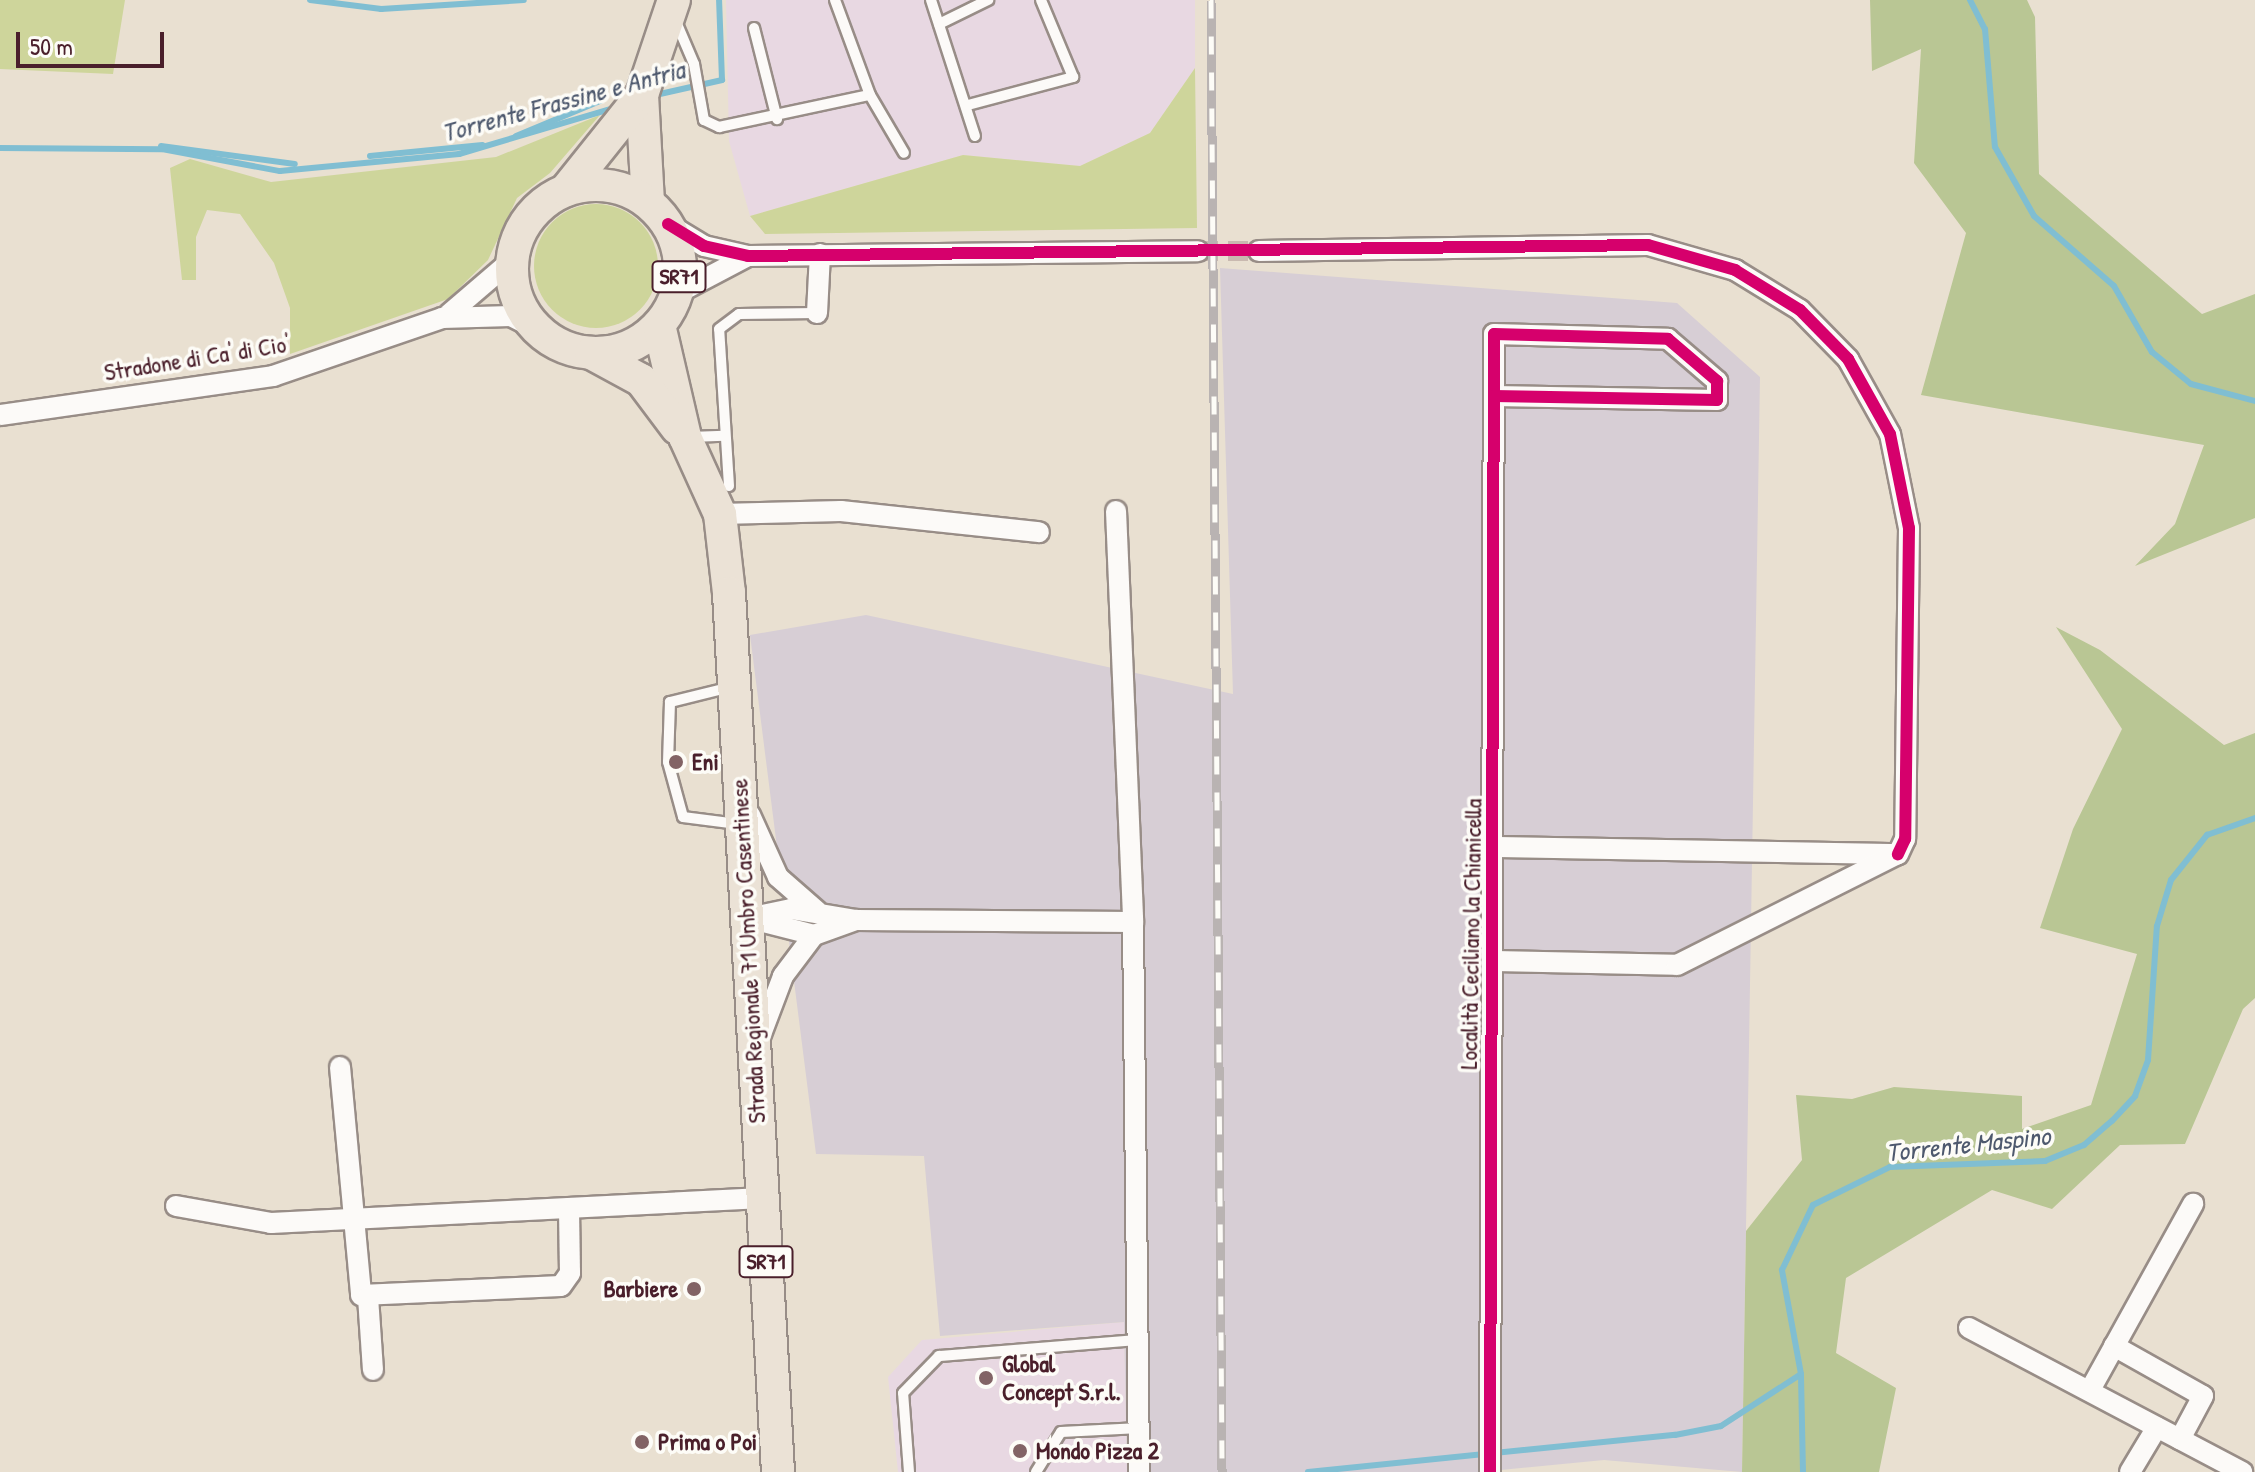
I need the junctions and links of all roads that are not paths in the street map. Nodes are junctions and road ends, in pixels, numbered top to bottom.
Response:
1 (835, 0) edge
2 (931, 0) edge
3 (988, 0) edge
4 (1041, 0) edge
5 (672, 6) edge
6 (939, 24) junction
7 (754, 28) dead end
8 (642, 95) junction
9 (870, 95) junction
10 (968, 105) junction
11 (777, 119) junction
12 (975, 136) dead end
13 (904, 153) dead end
14 (566, 190) junction
15 (658, 213) junction
16 (1198, 251) tunnel mouth
17 (1259, 251) tunnel mouth
18 (820, 254) junction
19 (748, 256) junction
20 (512, 260) junction
21 (676, 294) junction
22 (817, 313) joint
23 (442, 318) junction
24 (659, 325) junction
25 (540, 331) junction
26 (591, 353) junction
27 (1494, 396) junction
28 (0, 415) edge
29 (724, 436) junction
30 (685, 437) junction
31 (724, 500) junction
32 (1116, 511) dead end
33 (1039, 532) dead end
34 (733, 687) junction
35 (739, 779) junction
36 (742, 824) junction
37 (1494, 847) junction
38 (1898, 854) junction
39 (820, 913) junction
40 (748, 918) junction
41 (856, 920) junction
42 (1133, 922) junction
43 (814, 935) junction
44 (1493, 961) junction
45 (755, 1052) junction
46 (340, 1067) dead end
47 (762, 1198) junction
48 (2193, 1204) dead end
49 (176, 1206) dead end
50 (569, 1208) junction
51 (349, 1220) junction
52 (368, 1297) junction
53 (1969, 1328) dead end
54 (1140, 1340) junction
55 (2114, 1346) junction
56 (373, 1370) dead end
57 (2090, 1390) junction
58 (2157, 1427) junction
59 (1140, 1428) junction
60 (2180, 1439) junction
61 (778, 1472) edge
62 (909, 1472) edge
63 (1036, 1472) edge
64 (1139, 1472) edge
65 (1490, 1472) edge
66 (2130, 1472) edge
67 (2242, 1472) edge

1 - 9 lane
2 - 6 lane
3 - 6 lane
4 - 10 lane
5 - 8 main road, SR71
5 - 11 lane
6 - 10 lane
7 - 11 lane
8 - 14 main road, SR71
8 - 15 main road, SR71
9 - 11 lane
9 - 13 lane
10 - 12 lane
14 - 15 main road
14 - 20 main road, SR71
15 - 19 street
15 - 21 main road, SR71
16 - 18 street
17 - 38 street
18 - 19 street
18 - 22 street
19 - 21 street
20 - 23 street
20 - 25 main road
21 - 24 main road, SR71
22 - 29 lane
23 - 25 street
23 - 28 street, Stradone di Ca' di Cio'
24 - 26 main road, SR71
24 - 30 main road, Strada Regionale 71 Umbro Casentinese / SR71
25 - 26 main road, SR71
26 - 30 main road, Strada Regionale 71 Umbro Casentinese / SR71
27 - 27 street, Località Ceciliano la Chianicella
27 - 37 street, Località Ceciliano la Chianicella
29 - 30 lane
29 - 31 lane
30 - 31 main road, Strada Regionale 71 Umbro Casentinese / SR71
31 - 33 street
31 - 34 main road, Strada Regionale 71 Umbro Casentinese / SR71
32 - 42 street
34 - 35 main road, Strada Regionale 71 Umbro Casentinese / SR71
34 - 36 lane
35 - 36 main road, Strada Regionale 71 Umbro Casentinese / SR71
35 - 39 street
36 - 40 main road, Strada Regionale 71 Umbro Casentinese / SR71
37 - 38 street
37 - 44 street, Località Ceciliano la Chianicella
38 - 44 street, Località Ceciliano la Chianicella
39 - 40 street
39 - 41 street
40 - 43 street
40 - 45 main road, Strada Regionale 71 Umbro Casentinese / SR71
41 - 42 street
41 - 43 street
42 - 54 street
43 - 45 street
44 - 65 street, Località Ceciliano la Chianicella
45 - 47 main road, Strada Regionale 71 Umbro Casentinese / SR71
46 - 51 street
47 - 50 street
47 - 61 main road, Strada Regionale 71 Umbro Casentinese / SR71
48 - 55 street
49 - 51 street
50 - 51 street
50 - 52 street
51 - 52 street
52 - 56 street
53 - 57 street
54 - 59 street
54 - 62 lane
55 - 57 street
55 - 60 street
57 - 58 street
58 - 60 street
58 - 66 street
59 - 63 lane
59 - 64 street
60 - 67 street

